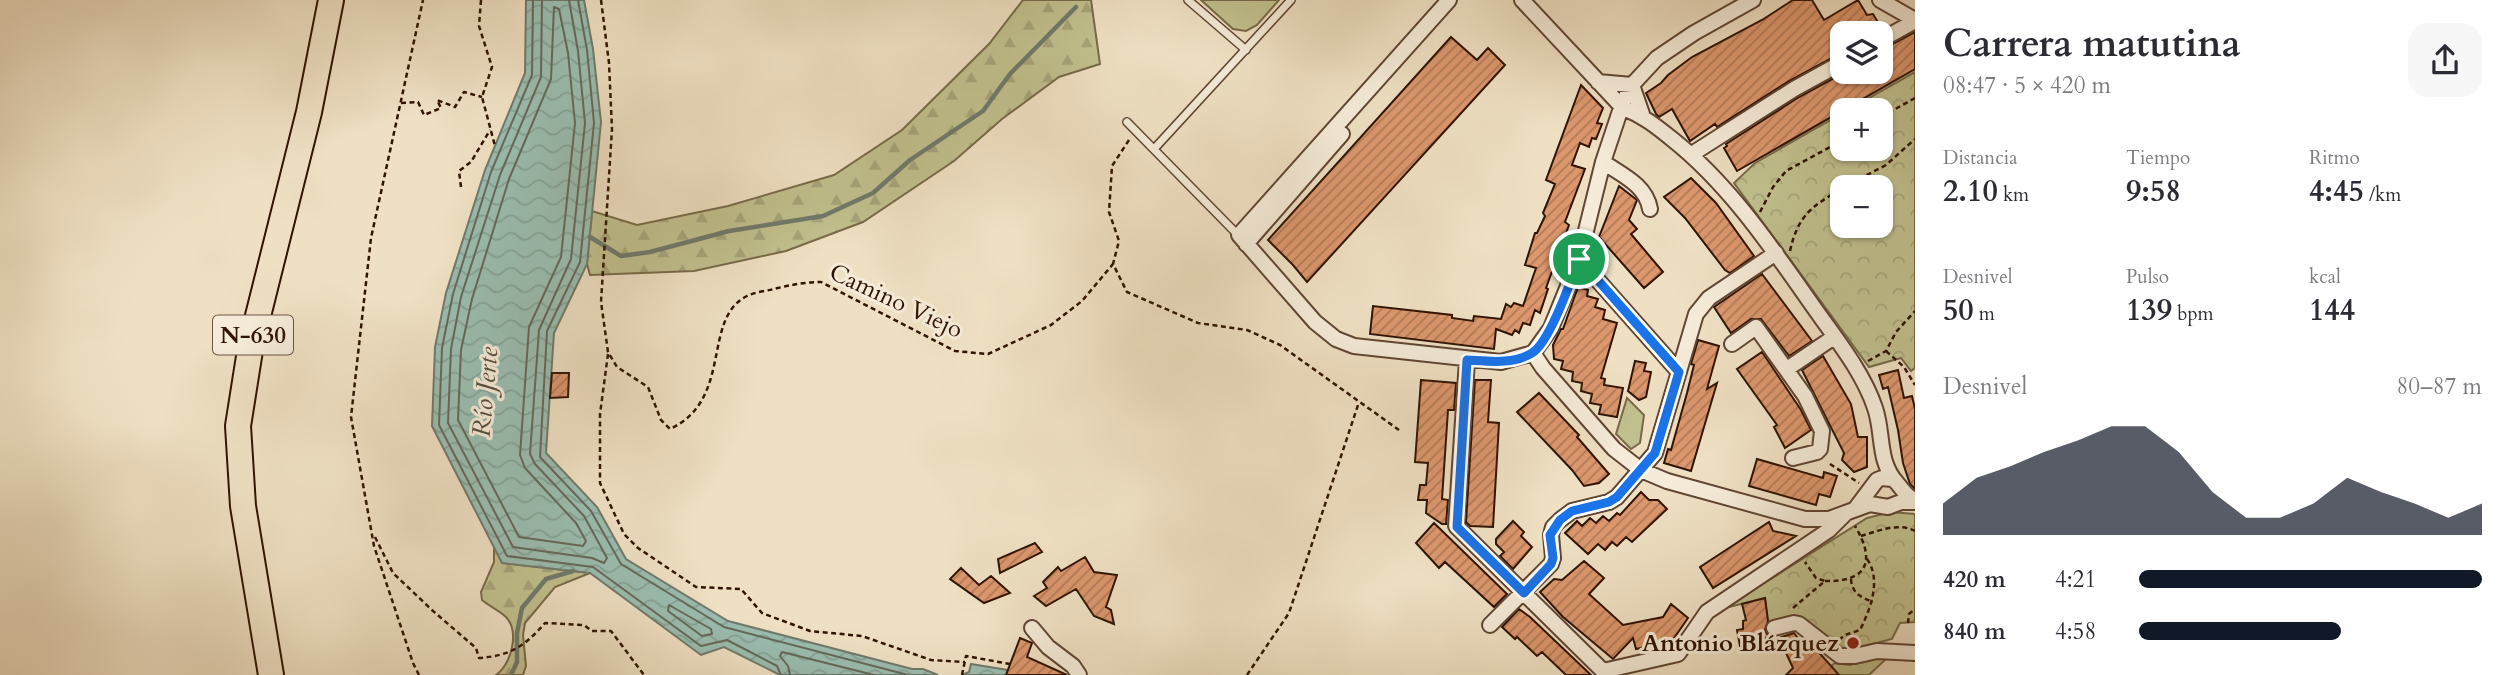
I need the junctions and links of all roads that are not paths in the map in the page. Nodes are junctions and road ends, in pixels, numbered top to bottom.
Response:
1 (331, 0) edge
2 (1188, 0) edge
3 (1291, 0) edge
4 (1449, 0) edge
5 (1461, 0) edge
6 (1522, 0) edge
7 (1753, 0) edge
8 (1880, 0) edge
9 (1915, 21) edge
10 (1893, 33) edge
11 (1245, 50) junction
12 (1830, 69) edge
13 (1598, 82) junction
14 (1632, 85) junction
15 (1623, 108) junction
16 (1642, 114) junction
17 (1127, 122) dead end
18 (1154, 149) junction
19 (1692, 155) junction
20 (1603, 162) junction
21 (1650, 209) dead end
22 (1242, 240) junction
23 (1776, 253) junction
24 (1579, 259) junction
25 (1834, 337) junction
26 (1732, 344) dead end
27 (1533, 353) junction
28 (1467, 360) junction
29 (1787, 369) junction
30 (1679, 372) junction
31 (1793, 458) dead end
32 (1641, 470) junction
33 (1896, 484) junction
34 (1871, 491) junction
35 (1915, 502) edge
36 (1877, 505) junction
37 (1893, 505) junction
38 (1851, 511) junction
39 (1805, 519) junction
40 (1810, 543) junction
41 (1524, 593) junction
42 (1490, 625) dead end
43 (1032, 628) dead end
44 (1774, 628) dead end
45 (1915, 653) edge
46 (271, 675) edge
47 (1079, 675) edge

1 - 46 highway, N-630
2 - 11 lane
3 - 11 lane
4 - 22 street
5 - 22 street
6 - 13 street
7 - 14 street
8 - 9 street
9 - 10 street
11 - 18 lane
12 - 19 street
13 - 14 street
13 - 15 street
14 - 15 street
14 - 16 street
15 - 16 street
15 - 20 street
16 - 19 street
17 - 18 lane
18 - 22 lane
19 - 23 street
20 - 21 street
20 - 24 street
22 - 28 street
23 - 25 street
23 - 30 street
24 - 27 street
24 - 30 street
25 - 29 street
25 - 33 street
26 - 29 street
27 - 28 street
27 - 32 street
28 - 41 street
29 - 31 street
30 - 32 street
32 - 39 street
32 - 41 street
33 - 34 street
33 - 35 street
33 - 37 street
34 - 36 street
34 - 38 street
35 - 37 street
36 - 37 street
36 - 38 street
38 - 39 street
38 - 40 street
39 - 40 street
40 - 41 street
41 - 42 street
43 - 47 street
44 - 45 street

